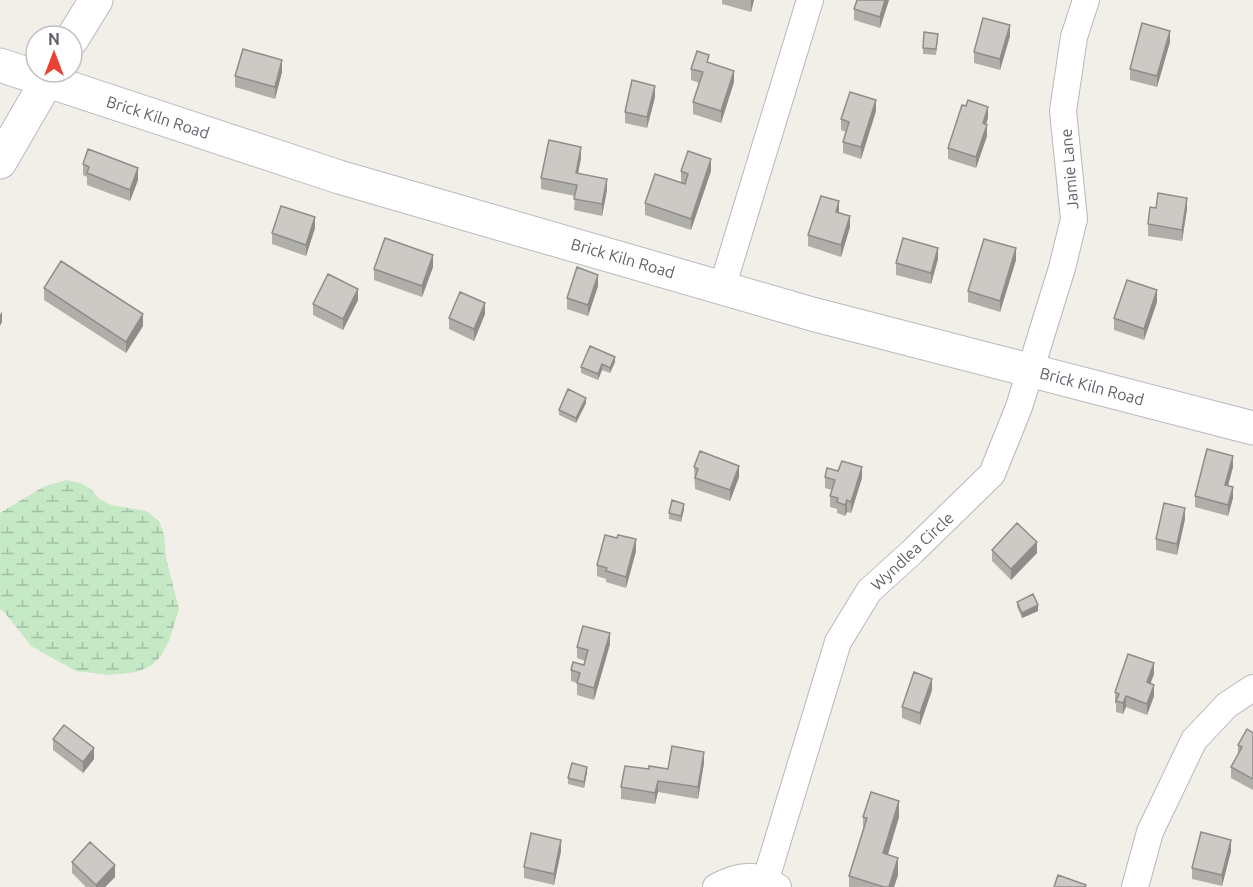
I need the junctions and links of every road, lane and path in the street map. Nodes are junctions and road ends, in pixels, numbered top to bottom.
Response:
1 (96, 0) edge
2 (810, 0) edge
3 (1086, 0) edge
4 (81, 24) edge
5 (0, 65) edge
6 (24, 71) edge
7 (45, 84) edge
8 (69, 84) edge
9 (0, 162) edge
10 (722, 288) junction
11 (1030, 370) junction
12 (1253, 428) edge
13 (1253, 688) edge
14 (772, 883) edge
15 (716, 887) edge
16 (1135, 887) edge

1 - 4 main road
2 - 10 street
3 - 11 street, Jamie Lane
5 - 6 main road, Brick Kiln Road
7 - 9 main road
8 - 10 main road, Brick Kiln Road
10 - 11 main road, Brick Kiln Road
11 - 12 main road, Brick Kiln Road
11 - 14 street, Wyndlea Circle
13 - 16 street
14 - 15 street, Wyndlea Circle

